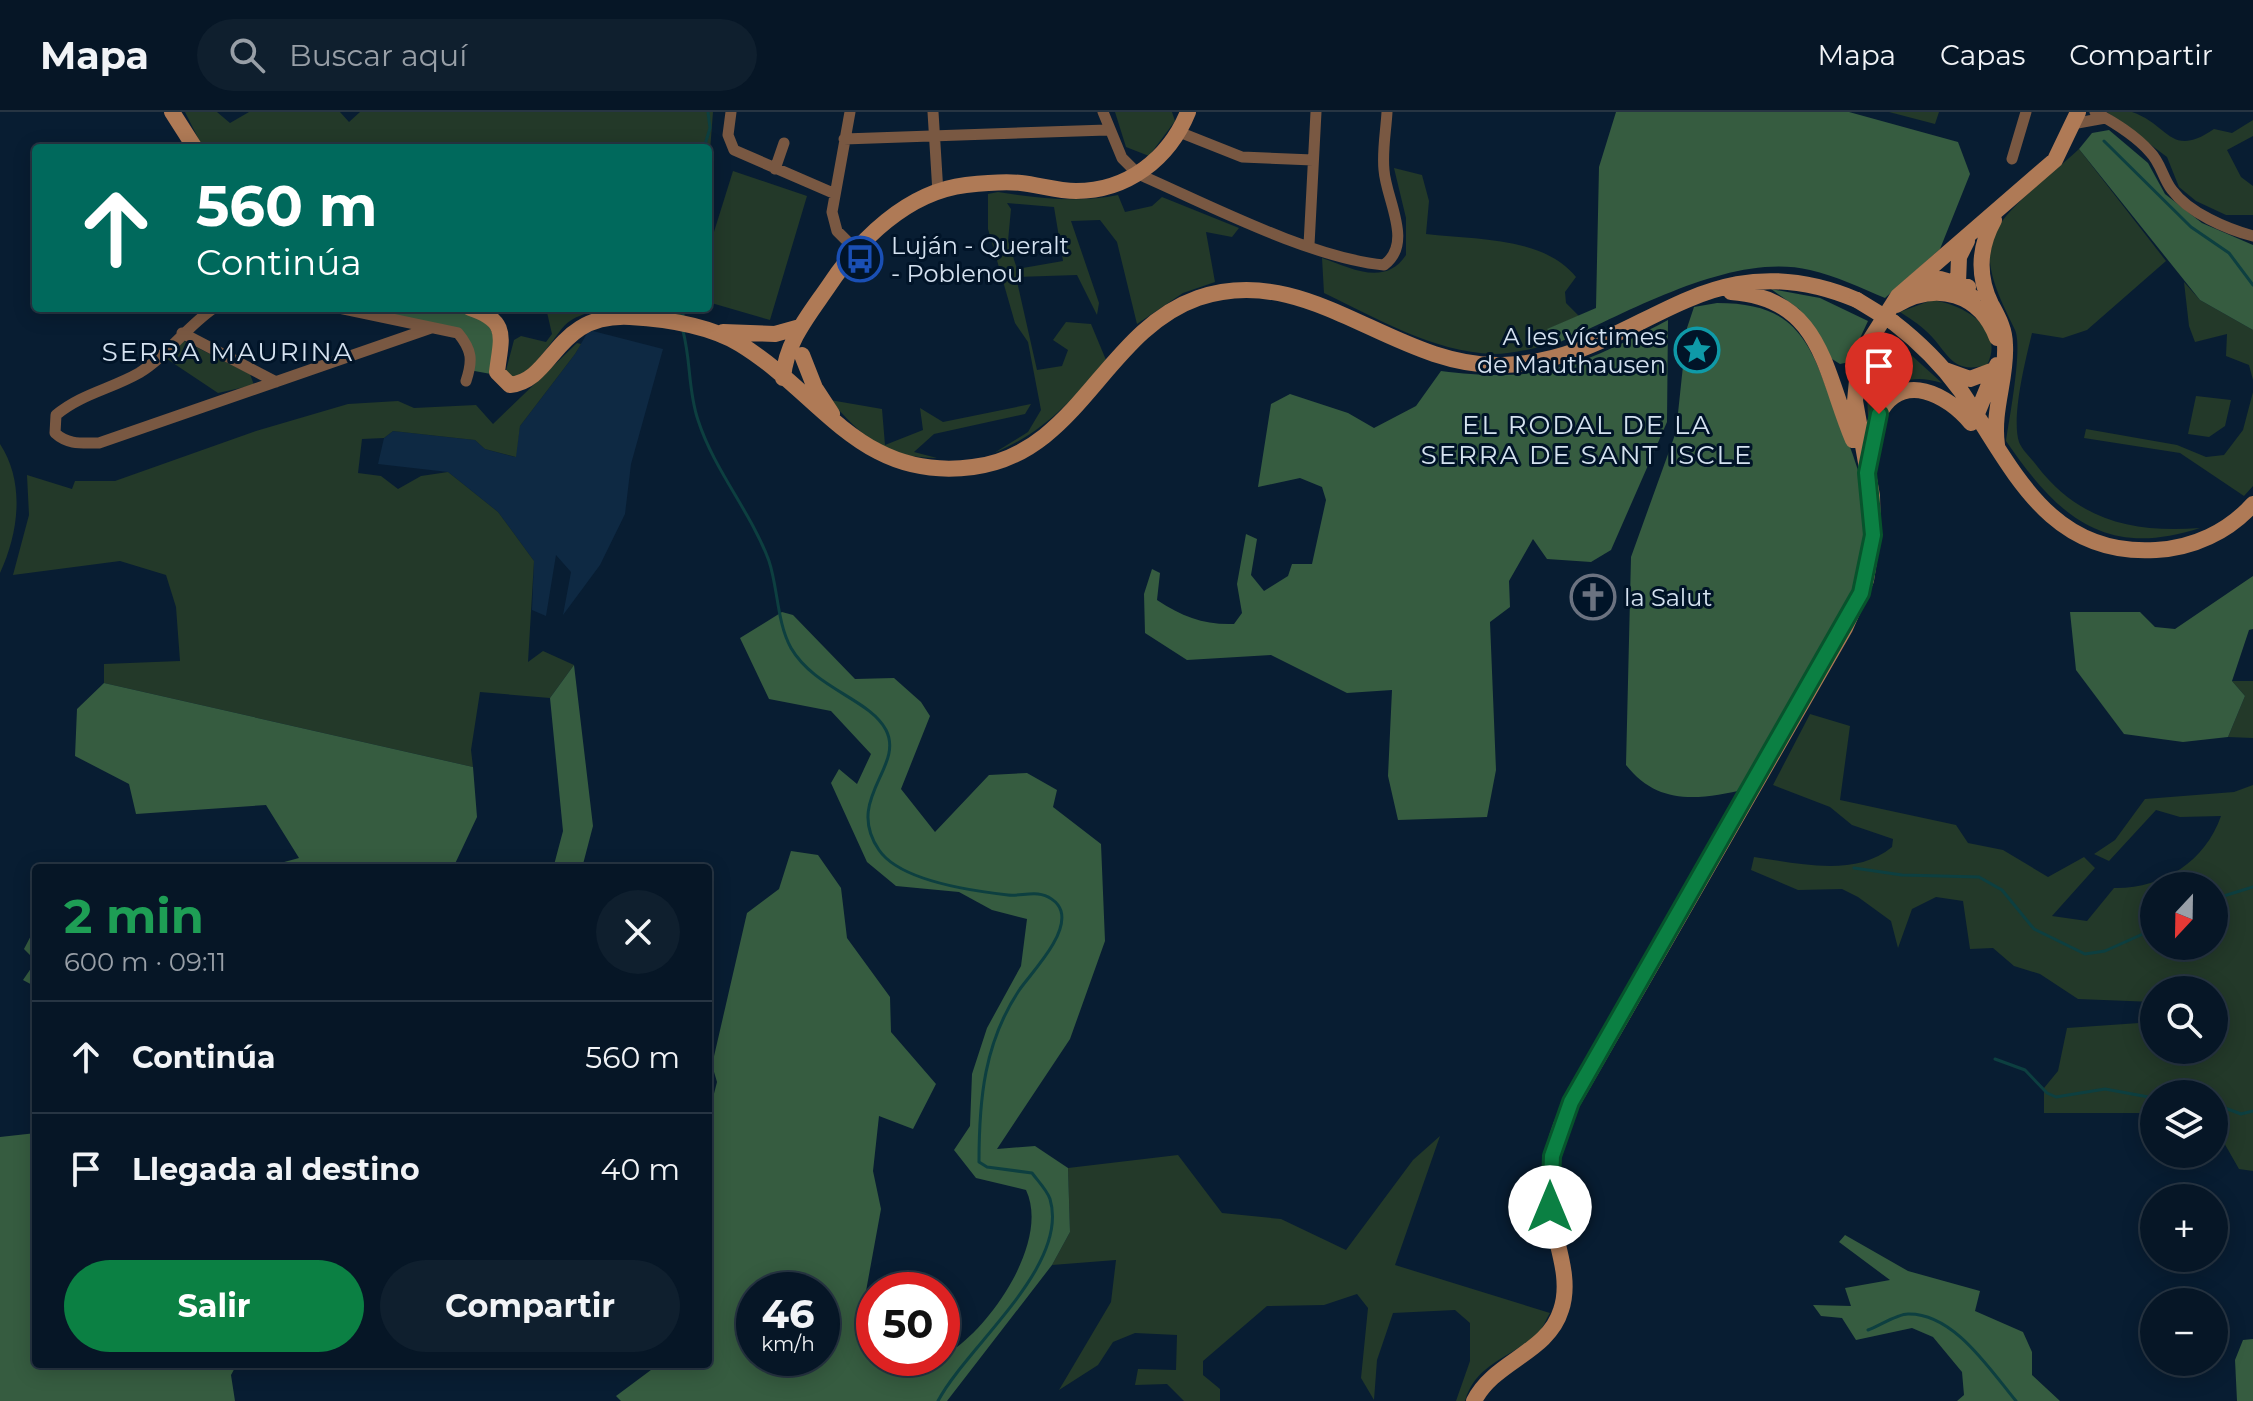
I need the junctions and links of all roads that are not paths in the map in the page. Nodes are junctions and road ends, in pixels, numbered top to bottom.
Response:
1 (172, 112) edge
2 (731, 112) edge
3 (850, 112) edge
4 (933, 112) edge
5 (1103, 112) edge
6 (1188, 112) edge
7 (1316, 112) edge
8 (1387, 112) edge
9 (2026, 112) edge
10 (2100, 115) edge
11 (2075, 118) edge
12 (1107, 130) junction
13 (1179, 132) junction
14 (934, 136) junction
15 (844, 139) junction
16 (784, 143) dead end
17 (192, 144) edge
18 (2012, 159) dead end
19 (1313, 160) junction
20 (775, 169) junction
21 (1138, 174) junction
22 (833, 193) junction
23 (938, 193) junction
24 (2253, 236) edge
25 (1976, 242) junction
26 (1309, 245) junction
27 (854, 248) junction
28 (1958, 283) junction
29 (1710, 289) junction
30 (1915, 289) junction
31 (812, 311) junction
32 (209, 312) edge
33 (357, 312) edge
34 (477, 312) edge
35 (1990, 313) junction
36 (1891, 316) junction
37 (800, 327) junction
38 (431, 328) junction
39 (715, 332) junction
40 (182, 333) junction
41 (802, 355) junction
42 (1826, 366) junction
43 (1858, 370) junction
44 (1945, 370) junction
45 (1994, 370) junction
46 (783, 378) junction
47 (466, 381) dead end
48 (276, 382) junction
49 (1976, 416) junction
50 (850, 437) junction
51 (1998, 454) junction
52 (1866, 471) junction
53 (2253, 504) edge
54 (1474, 1401) edge

1 - 17 main road
2 - 20 street
3 - 15 street
4 - 14 street
5 - 12 street
6 - 13 main road
7 - 19 street
8 - 26 street
9 - 18 street
10 - 11 street
10 - 24 street
11 - 25 main road
12 - 14 street
12 - 21 street
13 - 19 street
13 - 21 main road
14 - 15 street
14 - 23 street
15 - 22 street
16 - 20 street
19 - 26 street
20 - 22 street
21 - 23 main road
21 - 26 street
22 - 27 street
23 - 27 main road
25 - 28 main road
25 - 30 main road
25 - 35 main road
27 - 31 main road
28 - 30 main road
28 - 35 main road
29 - 36 main road, bridge
29 - 42 main road
29 - 50 main road
30 - 35 main road
30 - 36 main road
31 - 37 main road
31 - 41 main road
32 - 40 street
33 - 38 street
34 - 39 main road
35 - 45 main road
35 - 51 main road
36 - 43 main road
36 - 44 main road
37 - 39 main road
37 - 46 main road
38 - 47 street
38 - 48 street
39 - 46 main road
40 - 48 street
40 - 48 street
41 - 46 main road
41 - 50 main road
42 - 43 main road
42 - 52 main road
43 - 52 main road
44 - 45 main road
44 - 49 main road
45 - 49 main road
46 - 50 main road
49 - 51 main road
51 - 52 main road
51 - 53 main road
52 - 54 main road

